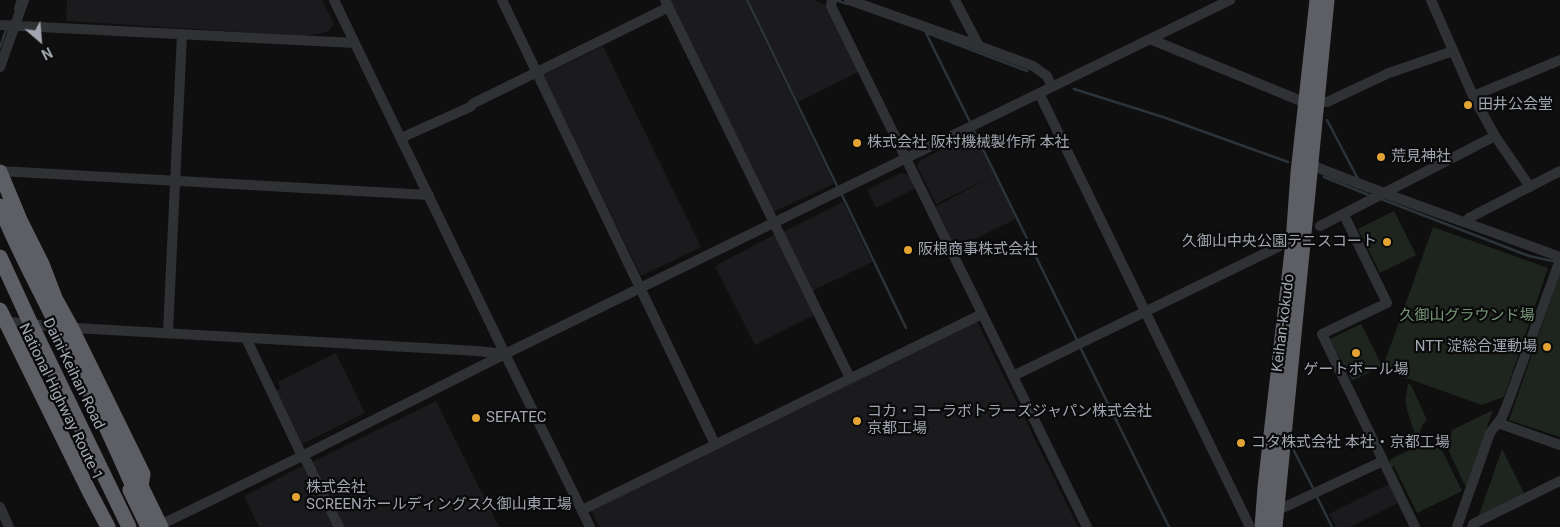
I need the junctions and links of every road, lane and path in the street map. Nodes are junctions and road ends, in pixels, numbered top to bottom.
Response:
1 (24, 0) edge
2 (334, 0) edge
3 (502, 0) edge
4 (832, 0) edge
5 (849, 0) edge
6 (955, 0) edge
7 (1317, 0) edge
8 (1327, 0) edge
9 (1431, 0) edge
10 (1224, 1) edge
11 (667, 4) edge
12 (0, 25) edge
13 (15, 26) junction
14 (182, 34) junction
15 (1150, 39) junction
16 (355, 44) junction
17 (979, 46) junction
18 (1453, 51) junction
19 (1560, 60) edge
20 (0, 67) edge
21 (536, 72) junction
22 (1052, 87) junction
23 (1039, 93) junction
24 (1473, 96) junction
25 (1312, 102) junction
26 (1495, 136) junction
27 (401, 138) junction
28 (906, 158) junction
29 (1306, 169) junction
30 (0, 171) edge
31 (1560, 171) edge
32 (175, 181) junction
33 (1530, 187) junction
34 (1382, 193) junction
35 (428, 195) junction
36 (0, 206) edge
37 (1344, 215) junction
38 (0, 219) edge
39 (774, 222) junction
40 (1466, 222) junction
41 (1320, 226) dead end
42 (13, 238) junction
43 (1278, 247) dead end
44 (0, 257) edge
45 (1560, 259) edge
46 (0, 275) edge
47 (640, 288) junction
48 (55, 298) junction
49 (1145, 312) junction
50 (982, 314) junction
51 (2, 318) edge
52 (22, 324) junction
53 (64, 327) junction
54 (168, 332) junction
55 (246, 338) junction
56 (504, 354) junction
57 (1013, 376) junction
58 (850, 378) junction
59 (1498, 423) junction
60 (715, 444) junction
61 (1560, 445) edge
62 (118, 452) junction
63 (302, 456) junction
64 (1382, 461) junction
65 (93, 468) junction
66 (1560, 481) edge
67 (140, 486) junction
68 (89, 491) junction
69 (0, 507) edge
70 (582, 510) junction
71 (1262, 523) edge
72 (9, 527) edge
73 (108, 527) edge
74 (122, 527) edge
75 (129, 527) edge
76 (155, 527) edge
77 (338, 527) edge
78 (590, 527) edge
79 (1087, 527) edge
80 (1415, 527) edge
81 (1457, 527) edge
82 (1472, 527) edge

1 - 13 street
2 - 16 street
3 - 21 street
4 - 28 street
5 - 17 street
6 - 17 street
7 - 25 highway, Keihan-kokudo
8 - 25 highway, Keihan-kokudo
9 - 18 street
10 - 15 street
11 - 21 street
11 - 39 street
12 - 13 street
13 - 14 street
13 - 20 street
14 - 16 street
14 - 32 street
15 - 22 street
15 - 25 street
16 - 27 street
17 - 22 street
18 - 24 street
18 - 25 street
19 - 24 street
21 - 27 street
21 - 47 street
22 - 23 street
23 - 28 street
23 - 49 street
24 - 26 street
25 - 29 highway, Keihan-kokudo
26 - 33 street
26 - 34 street
27 - 35 street
28 - 39 street
28 - 50 street
29 - 34 street
29 - 71 highway, Keihan-kokudo
29 - 71 highway, Keihan-kokudo
30 - 32 street
30 - 48 highway
31 - 33 street
32 - 35 street
32 - 54 street
33 - 40 street
34 - 37 street
34 - 40 street
35 - 56 street
36 - 42 highway, National Highway Route 1
37 - 41 street
37 - 64 street
38 - 76 highway, Daini-Keihan Road
39 - 47 street
39 - 58 street
40 - 45 street
42 - 48 highway
42 - 53 highway, National Highway Route 1
43 - 49 street
44 - 75 highway, Daini-Keihan Road
45 - 59 street
46 - 52 highway, National Highway Route 1
47 - 56 street
47 - 60 street
48 - 53 highway
49 - 57 street
49 - 71 street
50 - 57 street
50 - 58 street
51 - 52 street
51 - 68 highway
52 - 53 street
52 - 65 highway, National Highway Route 1
53 - 54 street
53 - 62 highway, National Highway Route 1
53 - 67 highway
54 - 55 street
55 - 56 street
55 - 63 street
56 - 63 street
56 - 70 street
57 - 79 street
58 - 60 street
59 - 61 street
59 - 81 street
60 - 70 street
62 - 67 highway
62 - 76 highway, National Highway Route 1
63 - 76 street
63 - 77 street
64 - 71 street
64 - 80 street
65 - 68 highway
65 - 74 highway, National Highway Route 1
66 - 82 street
67 - 76 highway
68 - 73 highway
69 - 72 street
70 - 78 street

